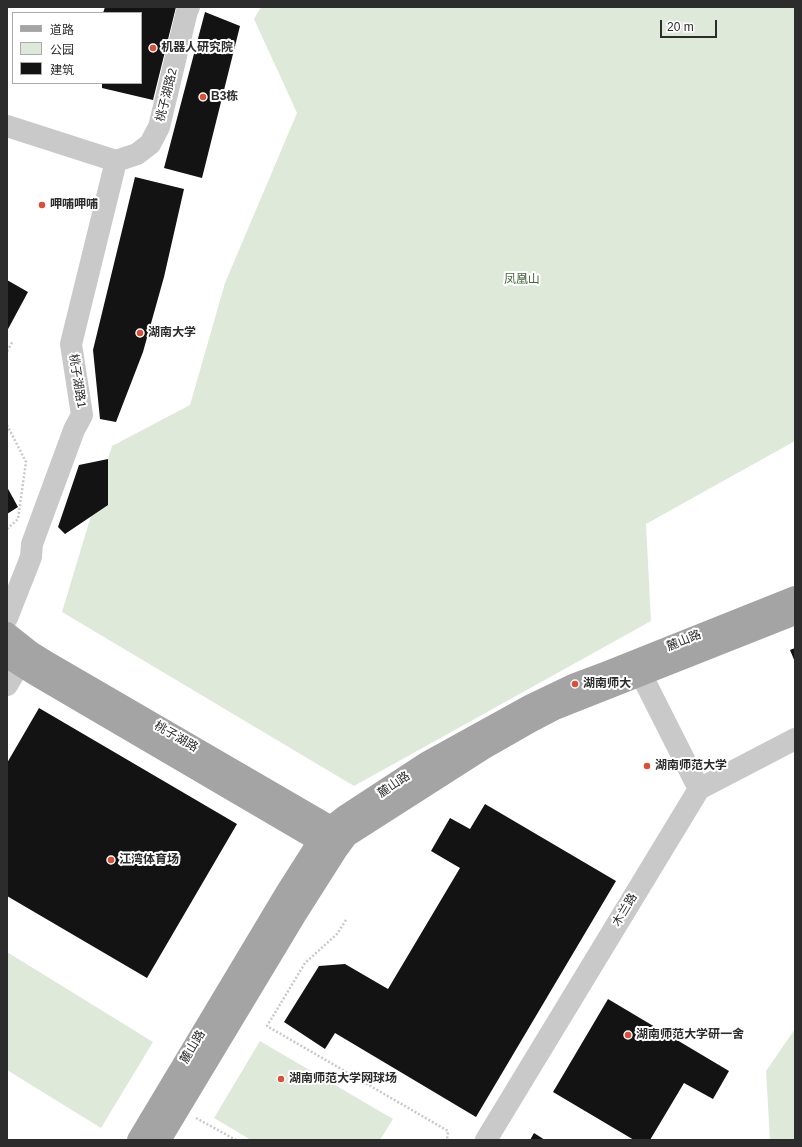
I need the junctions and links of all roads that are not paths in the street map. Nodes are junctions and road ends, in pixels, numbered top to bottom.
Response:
1 (190, 7) edge
2 (7, 126) edge
3 (116, 161) junction
4 (795, 597) edge
5 (795, 614) edge
6 (7, 618) edge
7 (7, 633) edge
8 (13, 661) edge
9 (642, 676) junction
10 (7, 685) edge
11 (795, 739) edge
12 (699, 788) junction
13 (376, 797) junction
14 (273, 804) junction
15 (333, 839) junction
16 (289, 889) junction
17 (138, 1140) edge
18 (160, 1140) edge
19 (486, 1140) edge

1 - 3 street, 桃子湖路2
2 - 3 street
3 - 6 street, 桃子湖路1
4 - 13 main road, 麓山路
5 - 9 main road, 麓山路
7 - 14 main road, 桃子湖路
8 - 10 street
8 - 14 main road, 桃子湖路
9 - 12 street
9 - 15 main road, 麓山路
11 - 12 street
12 - 19 street, 木兰路
13 - 14 main road
13 - 15 main road, 麓山路
14 - 15 main road, 桃子湖路
14 - 16 main road
15 - 16 main road, 麓山路
15 - 18 main road, 麓山路
16 - 17 main road, 麓山路

